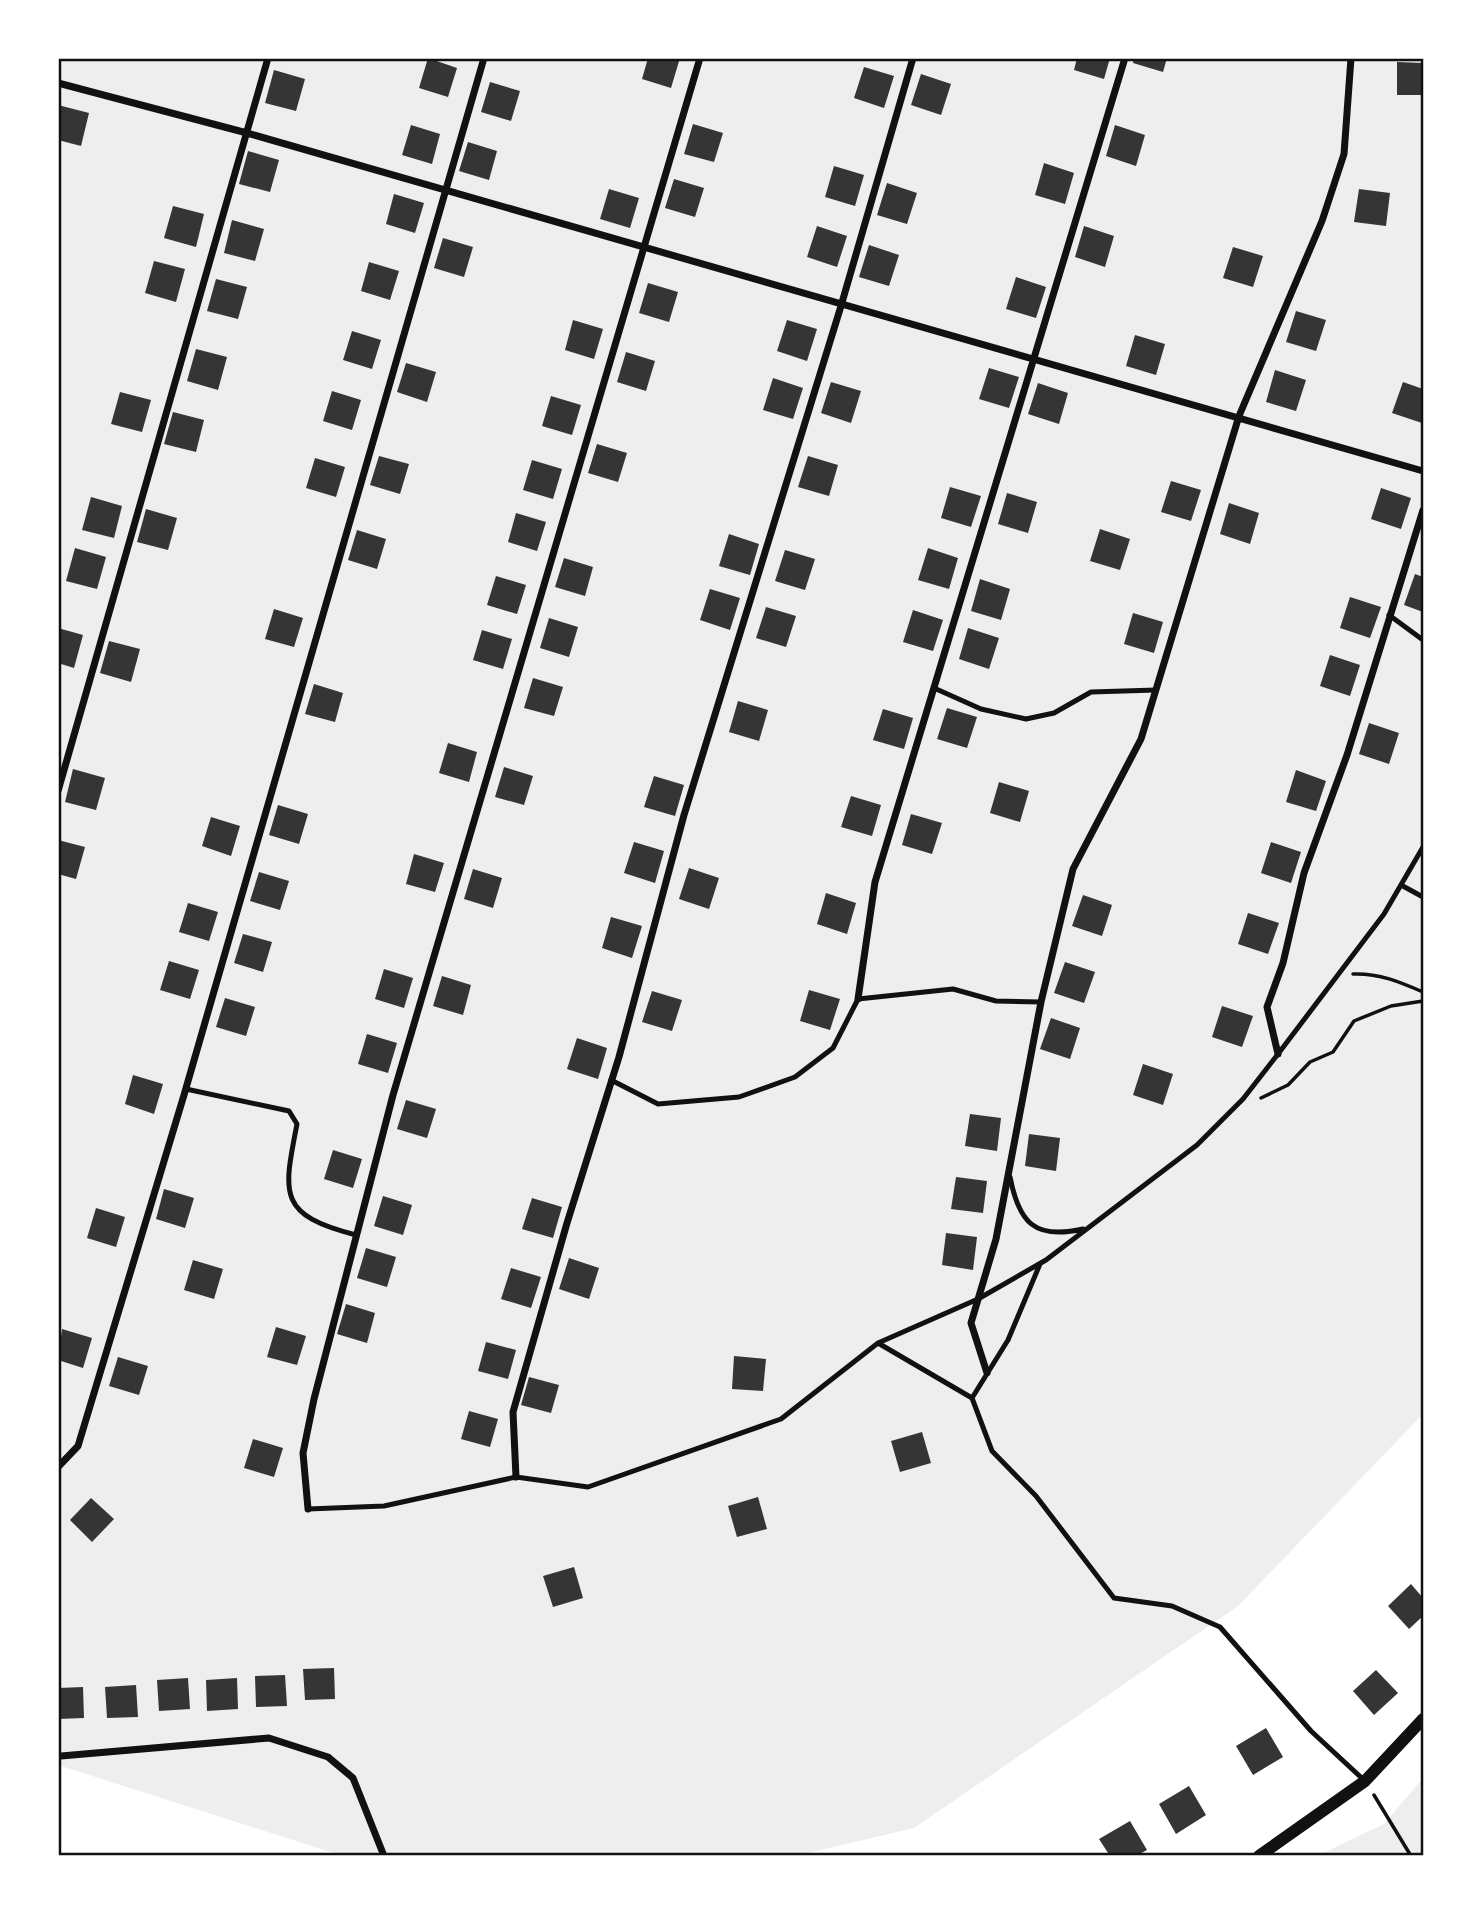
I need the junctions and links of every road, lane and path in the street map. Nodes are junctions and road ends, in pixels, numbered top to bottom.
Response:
1 (268, 58) edge
2 (484, 58) edge
3 (700, 58) edge
4 (913, 58) edge
5 (1125, 58) edge
6 (1351, 58) edge
7 (58, 83) edge
8 (247, 133) junction
9 (446, 191) junction
10 (644, 249) junction
11 (841, 306) junction
12 (1032, 361) junction
13 (1239, 416) junction
14 (1423, 471) edge
15 (1423, 510) edge
16 (1389, 615) junction
17 (1423, 640) edge
18 (934, 688) junction
19 (1156, 690) junction
20 (58, 791) edge
21 (1423, 847) edge
22 (1401, 885) junction
23 (1423, 897) edge
24 (1337, 975) junction
25 (1423, 992) edge
26 (858, 999) junction
27 (1423, 1001) edge
28 (1041, 1002) junction
29 (1278, 1054) junction
30 (611, 1080) junction
31 (186, 1089) junction
32 (1228, 1114) junction
33 (1009, 1170) junction
34 (1087, 1228) junction
35 (356, 1235) junction
36 (1041, 1263) junction
37 (978, 1299) junction
38 (878, 1343) junction
39 (987, 1373) junction
40 (972, 1398) junction
41 (58, 1467) edge
42 (516, 1477) junction
43 (308, 1509) joint
44 (1423, 1719) edge
45 (61, 1756) dead end
46 (1365, 1781) junction
47 (384, 1856) edge
48 (1259, 1856) edge
49 (1411, 1856) edge

1 - 8 street
2 - 9 street
3 - 10 street
4 - 11 street
5 - 12 street
6 - 13 street
7 - 8 street
8 - 9 street
8 - 20 street
9 - 10 street
9 - 31 street
10 - 11 street
10 - 35 street
11 - 12 street
11 - 30 street
12 - 13 street
12 - 18 street
13 - 14 street
13 - 19 street
15 - 16 street
16 - 17 lane
16 - 29 street
18 - 19 lane
18 - 26 street
19 - 28 street
21 - 22 lane
22 - 23 lane
22 - 24 lane
24 - 25 path
24 - 29 lane
26 - 28 lane
26 - 30 lane
27 - 32 path
28 - 33 street
29 - 32 lane
30 - 42 street
31 - 35 lane
31 - 41 street
32 - 34 lane
33 - 34 lane
33 - 37 street
34 - 36 lane
35 - 43 street
36 - 37 lane
36 - 39 lane
37 - 38 lane
37 - 39 street
38 - 40 lane
38 - 42 lane
39 - 40 lane
40 - 46 lane
42 - 43 lane
44 - 46 street
45 - 47 street
46 - 48 street
46 - 49 path

